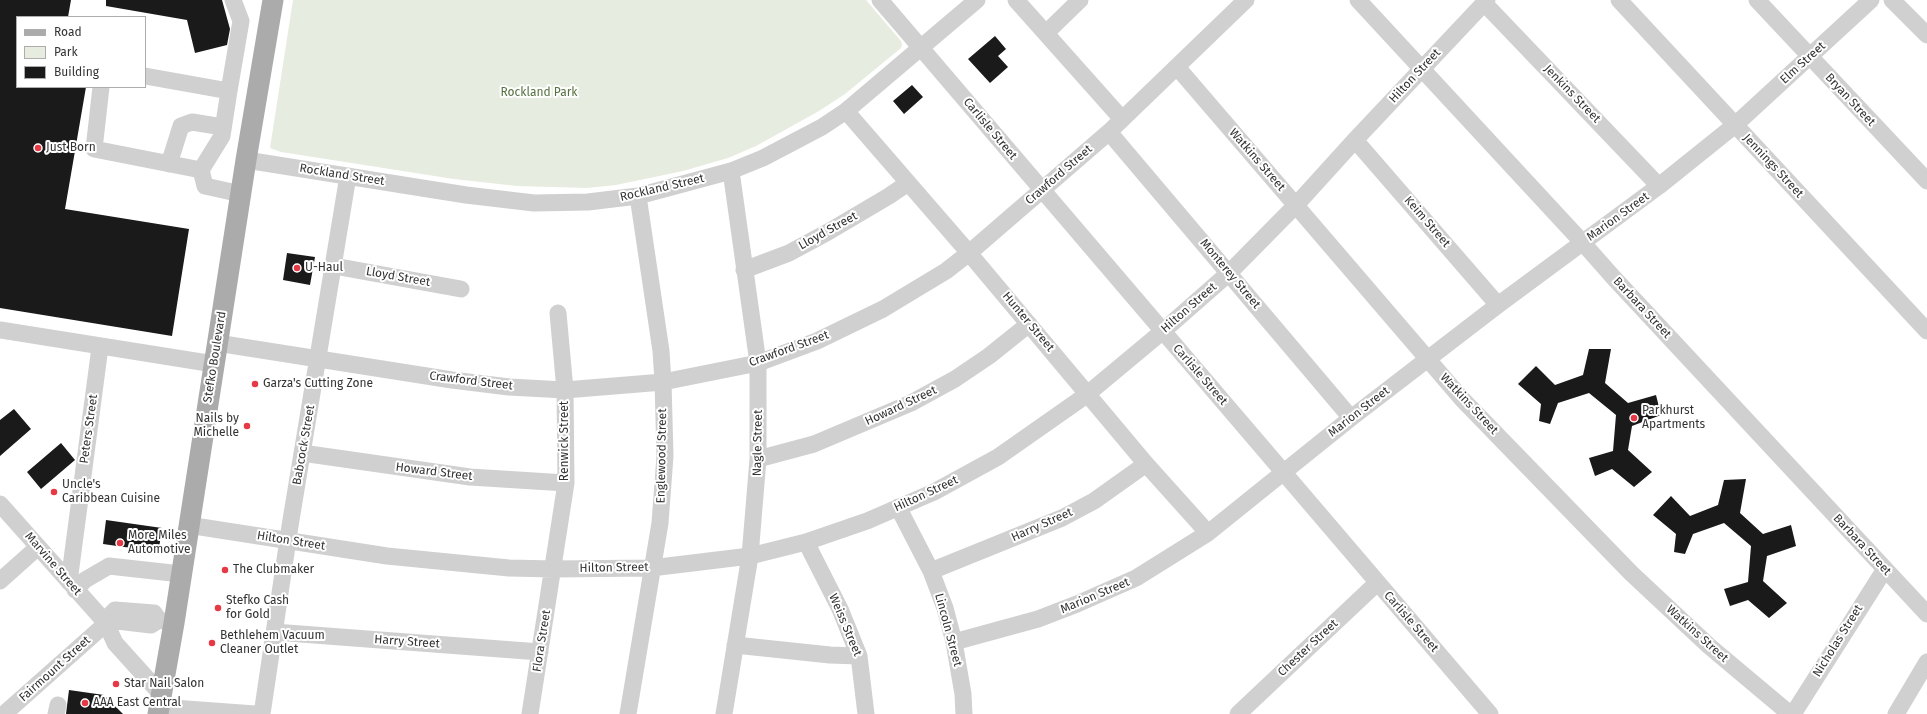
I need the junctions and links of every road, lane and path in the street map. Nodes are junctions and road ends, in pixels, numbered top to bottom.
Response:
1 (233, 0) edge
2 (273, 0) edge
3 (880, 0) edge
4 (977, 0) edge
5 (1016, 0) edge
6 (1080, 0) edge
7 (1246, 0) edge
8 (1358, 0) edge
9 (1619, 0) edge
10 (1757, 0) edge
11 (1872, 0) edge
12 (1892, 0) edge
13 (1485, 1) edge
14 (1046, 33) junction
15 (1927, 36) edge
16 (921, 49) junction
17 (1810, 57) junction
18 (1178, 67) junction
19 (1423, 69) junction
20 (146, 76) edge
21 (101, 88) edge
22 (229, 91) junction
23 (846, 112) junction
24 (1122, 119) junction
25 (1735, 125) junction
26 (223, 128) junction
27 (1109, 132) junction
28 (1355, 140) junction
29 (246, 160) junction
30 (169, 164) junction
31 (201, 170) junction
32 (731, 171) junction
33 (348, 176) junction
34 (1927, 182) edge
35 (908, 183) junction
36 (1659, 186) junction
37 (1042, 190) junction
38 (241, 194) junction
39 (638, 196) junction
40 (1296, 205) junction
41 (1583, 242) junction
42 (969, 253) junction
43 (334, 266) junction
44 (744, 270) junction
45 (1229, 273) junction
46 (461, 288) dead end
47 (1498, 305) junction
48 (558, 313) dead end
49 (1029, 324) junction
50 (0, 330) edge
51 (1163, 331) junction
52 (1927, 331) edge
53 (217, 343) junction
54 (100, 347) junction
55 (318, 359) junction
56 (1428, 359) junction
57 (758, 363) junction
58 (214, 364) junction
59 (663, 382) junction
60 (565, 390) junction
61 (1088, 393) junction
62 (1351, 418) junction
63 (302, 453) junction
64 (758, 459) junction
65 (1146, 464) junction
66 (1284, 473) junction
67 (566, 483) junction
68 (0, 504) edge
69 (898, 507) junction
70 (188, 525) junction
71 (1208, 533) junction
72 (288, 540) junction
73 (806, 542) junction
74 (38, 547) junction
75 (750, 556) junction
76 (651, 568) junction
77 (554, 569) junction
78 (1884, 569) junction
79 (931, 571) junction
80 (181, 574) junction
81 (0, 581) edge
82 (1378, 583) junction
83 (72, 586) junction
84 (1927, 614) edge
85 (108, 622) junction
86 (166, 622) junction
87 (274, 632) junction
88 (954, 642) junction
89 (735, 645) junction
90 (540, 652) junction
91 (859, 656) junction
92 (1927, 662) edge
93 (159, 705) edge
94 (4, 714) edge
95 (255, 714) edge
96 (262, 714) edge
97 (530, 714) edge
98 (628, 714) edge
99 (724, 714) edge
100 (866, 714) edge
101 (964, 714) edge
102 (1238, 714) edge
103 (1490, 714) edge
104 (1790, 714) edge
105 (1793, 714) edge
106 (1896, 714) edge

1 - 22 street
2 - 29 main road, Stefko Boulevard
3 - 16 street, Carlisle Street
4 - 16 street, Rockland Street
5 - 14 street
6 - 14 street
7 - 18 street, Crawford Street
8 - 19 street, Barbara Street
9 - 25 street, Jennings Street
10 - 17 street, Bryan Street
11 - 17 street, Elm Street
12 - 15 street
13 - 19 street, Hilton Street
13 - 36 street, Jenkins Street
14 - 24 street
16 - 23 street, Rockland Street
16 - 37 street, Carlisle Street
17 - 25 street, Elm Street
17 - 34 street, Bryan Street
18 - 24 street, Crawford Street
18 - 40 street, Watkins Street
19 - 28 street, Hilton Street
19 - 41 street, Barbara Street
20 - 22 street
21 - 30 street
22 - 26 street
23 - 32 street, Rockland Street
23 - 35 street, Hunter Street
24 - 27 street, Crawford Street
25 - 36 street, Marion Street
25 - 52 street, Jennings Street
26 - 30 street
26 - 31 street
27 - 37 street, Crawford Street
27 - 45 street, Monterey Street
28 - 40 street, Hilton Street
28 - 47 street, Keim Street
29 - 33 street, Rockland Street
29 - 38 main road, Stefko Boulevard
30 - 31 street
31 - 38 street
32 - 39 street, Rockland Street
32 - 44 street, Nagle Street
33 - 39 street, Rockland Street
33 - 43 street, Babcock Street
35 - 42 street, Hunter Street
35 - 44 street, Lloyd Street
36 - 41 street, Marion Street
37 - 42 street, Crawford Street
37 - 51 street, Carlisle Street
38 - 53 main road, Stefko Boulevard
39 - 59 street, Englewood Street
40 - 45 street, Hilton Street
40 - 56 street, Watkins Street
41 - 47 street, Marion Street
41 - 78 street, Barbara Street
42 - 49 street, Hunter Street
42 - 57 street, Crawford Street
43 - 46 street, Lloyd Street
43 - 55 street, Babcock Street
44 - 57 street, Nagle Street
45 - 51 street, Hilton Street
45 - 62 street, Monterey Street
47 - 56 street, Marion Street
48 - 60 street, Renwick Street
49 - 61 street, Hunter Street
49 - 64 street, Howard Street
50 - 54 street
51 - 61 street, Hilton Street
51 - 66 street, Carlisle Street
53 - 55 street, Crawford Street
53 - 58 main road, Stefko Boulevard
54 - 58 street
54 - 83 street, Peters Street
55 - 60 street, Crawford Street
55 - 63 street, Babcock Street
56 - 62 street, Marion Street
56 - 104 street, Watkins Street
57 - 59 street, Crawford Street
57 - 64 street, Nagle Street
58 - 70 main road, Stefko Boulevard
59 - 60 street, Crawford Street
59 - 76 street, Englewood Street
60 - 67 street, Renwick Street
61 - 65 street, Hunter Street
61 - 69 street, Hilton Street
62 - 66 street, Marion Street
63 - 67 street, Howard Street
63 - 72 street, Babcock Street
64 - 75 street, Nagle Street
65 - 71 street, Hunter Street
65 - 79 street, Harry Street
66 - 71 street, Marion Street
66 - 82 street, Carlisle Street
67 - 77 street, Renwick Street
68 - 74 street, Marvine Street
69 - 73 street, Hilton Street
69 - 79 street, Lincoln Street
70 - 72 street, Hilton Street
70 - 80 main road, Stefko Boulevard
71 - 88 street, Marion Street
72 - 77 street, Hilton Street
72 - 87 street, Babcock Street
73 - 75 street, Hilton Street
73 - 91 street, Weiss Street
74 - 81 street
74 - 83 street, Marvine Street
75 - 76 street, Hilton Street
75 - 89 street, Nagle Street
76 - 77 street, Hilton Street
76 - 98 street, Englewood Street
77 - 90 street, Flora Street
78 - 84 street, Barbara Street
78 - 105 street, Nicholas Street
79 - 88 street, Lincoln Street
80 - 83 street
80 - 86 main road, Stefko Boulevard
82 - 102 street, Chester Street
82 - 103 street, Carlisle Street
83 - 85 street, Marvine Street
85 - 86 street
85 - 93 street, Marvine Street
85 - 94 street, Fairmount Street
86 - 93 main road, Stefko Boulevard
87 - 90 street, Harry Street
87 - 96 street, Babcock Street
88 - 101 street, Lincoln Street
89 - 91 street
89 - 99 street, Nagle Street
90 - 97 street, Flora Street
91 - 100 street, Weiss Street
92 - 106 street
93 - 95 street

